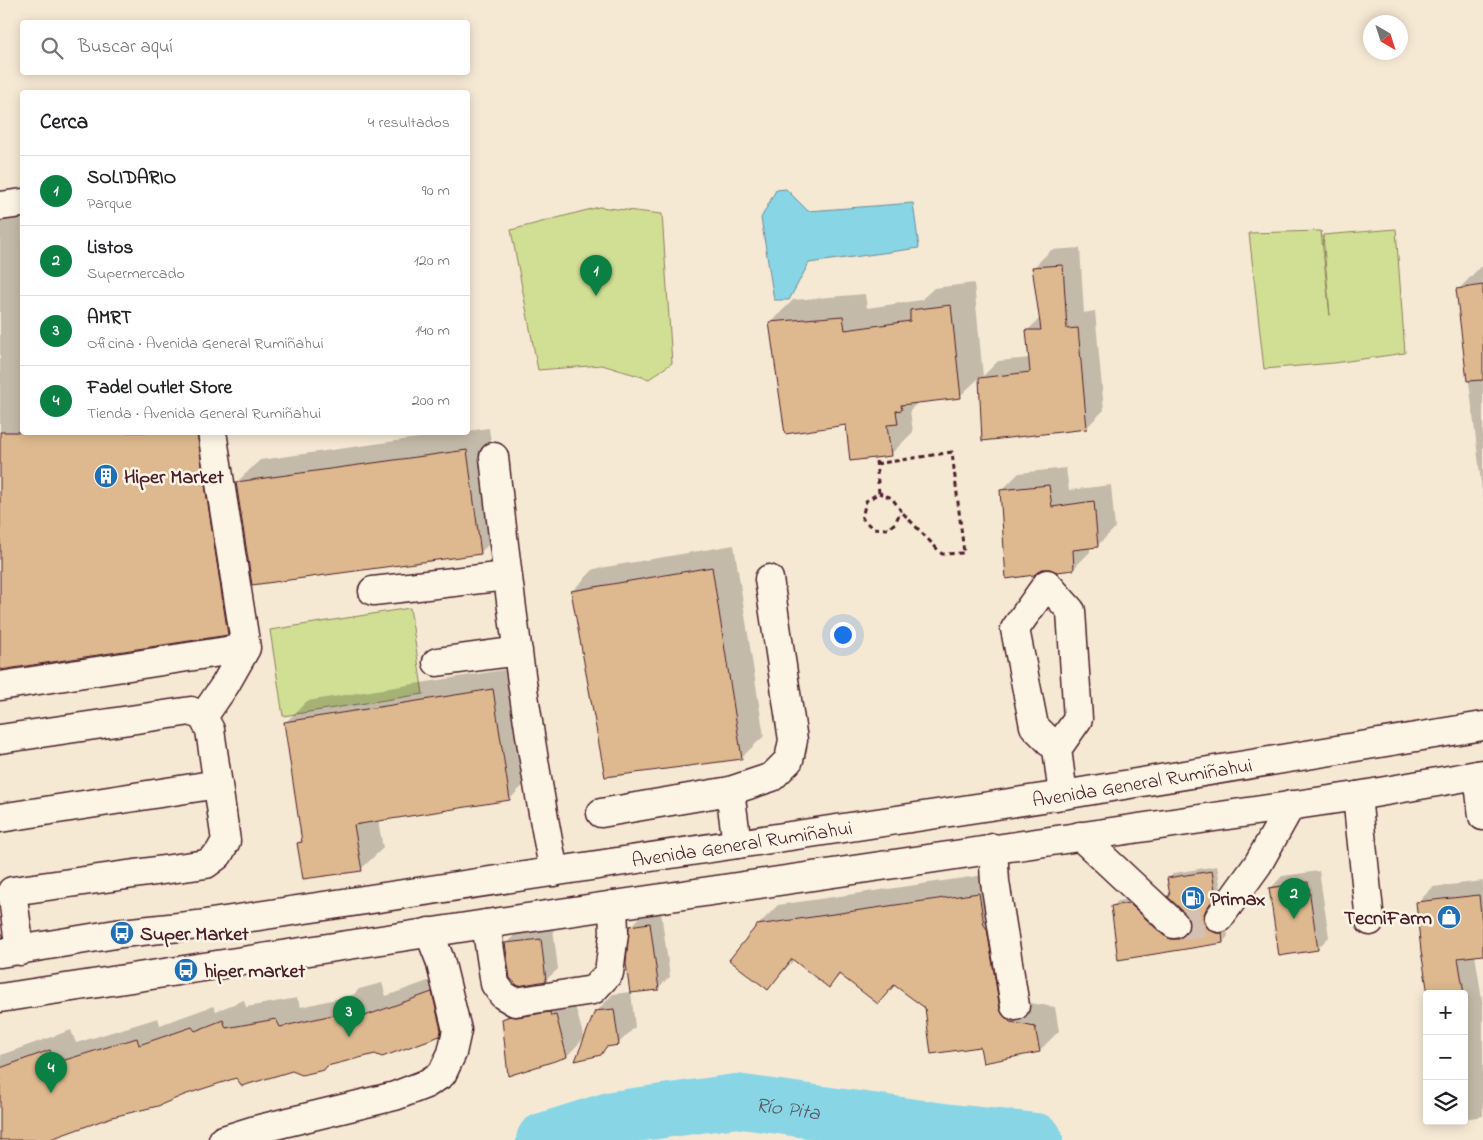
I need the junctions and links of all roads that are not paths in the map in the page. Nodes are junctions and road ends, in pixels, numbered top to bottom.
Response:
1 (20, 203) edge
2 (0, 206) edge
3 (212, 435) edge
4 (494, 457) dead end
5 (507, 576) junction
6 (769, 579) dead end
7 (373, 591) dead end
8 (246, 648) junction
9 (518, 651) junction
10 (437, 662) dead end
11 (0, 686) edge
12 (203, 717) junction
13 (1483, 726) edge
14 (0, 739) edge
15 (1057, 749) junction
16 (1481, 775) edge
17 (218, 784) junction
18 (730, 791) junction
19 (1063, 795) junction
20 (1357, 796) junction
21 (1291, 805) junction
22 (602, 813) dead end
23 (1483, 816) edge
24 (0, 818) edge
25 (1080, 836) junction
26 (737, 844) junction
27 (993, 848) junction
28 (554, 872) junction
29 (6, 892) edge
30 (613, 905) junction
31 (1219, 918) tunnel mouth
32 (1370, 920) dead end
33 (486, 924) junction
34 (1174, 924) tunnel mouth
35 (429, 932) junction
36 (10, 952) edge
37 (0, 998) edge
38 (1015, 1006) dead end
39 (223, 1140) edge

1 - 2 main road
3 - 8 main road
4 - 5 main road
5 - 7 main road
5 - 9 main road
6 - 18 main road
8 - 11 main road
8 - 12 main road
9 - 10 main road
9 - 28 main road
12 - 14 main road
12 - 17 main road
13 - 19 main road, Avenida General Rumiñahui
15 - 15 main road
15 - 19 main road
16 - 20 main road, Avenida General Rumiñahui
16 - 23 main road
17 - 24 main road
17 - 29 main road
18 - 22 main road
18 - 26 main road
19 - 26 main road, Avenida General Rumiñahui
20 - 21 main road, Avenida General Rumiñahui
20 - 32 main road
21 - 25 main road, Avenida General Rumiñahui
21 - 31 main road
25 - 27 main road, Avenida General Rumiñahui
25 - 34 main road
26 - 28 main road, Avenida General Rumiñahui
27 - 30 main road, Avenida General Rumiñahui
27 - 38 main road
28 - 36 main road, Avenida General Rumiñahui
29 - 36 main road
30 - 33 main road, Avenida General Rumiñahui
30 - 33 main road
33 - 35 main road, Avenida General Rumiñahui
35 - 37 main road, Avenida General Rumiñahui
35 - 39 main road

